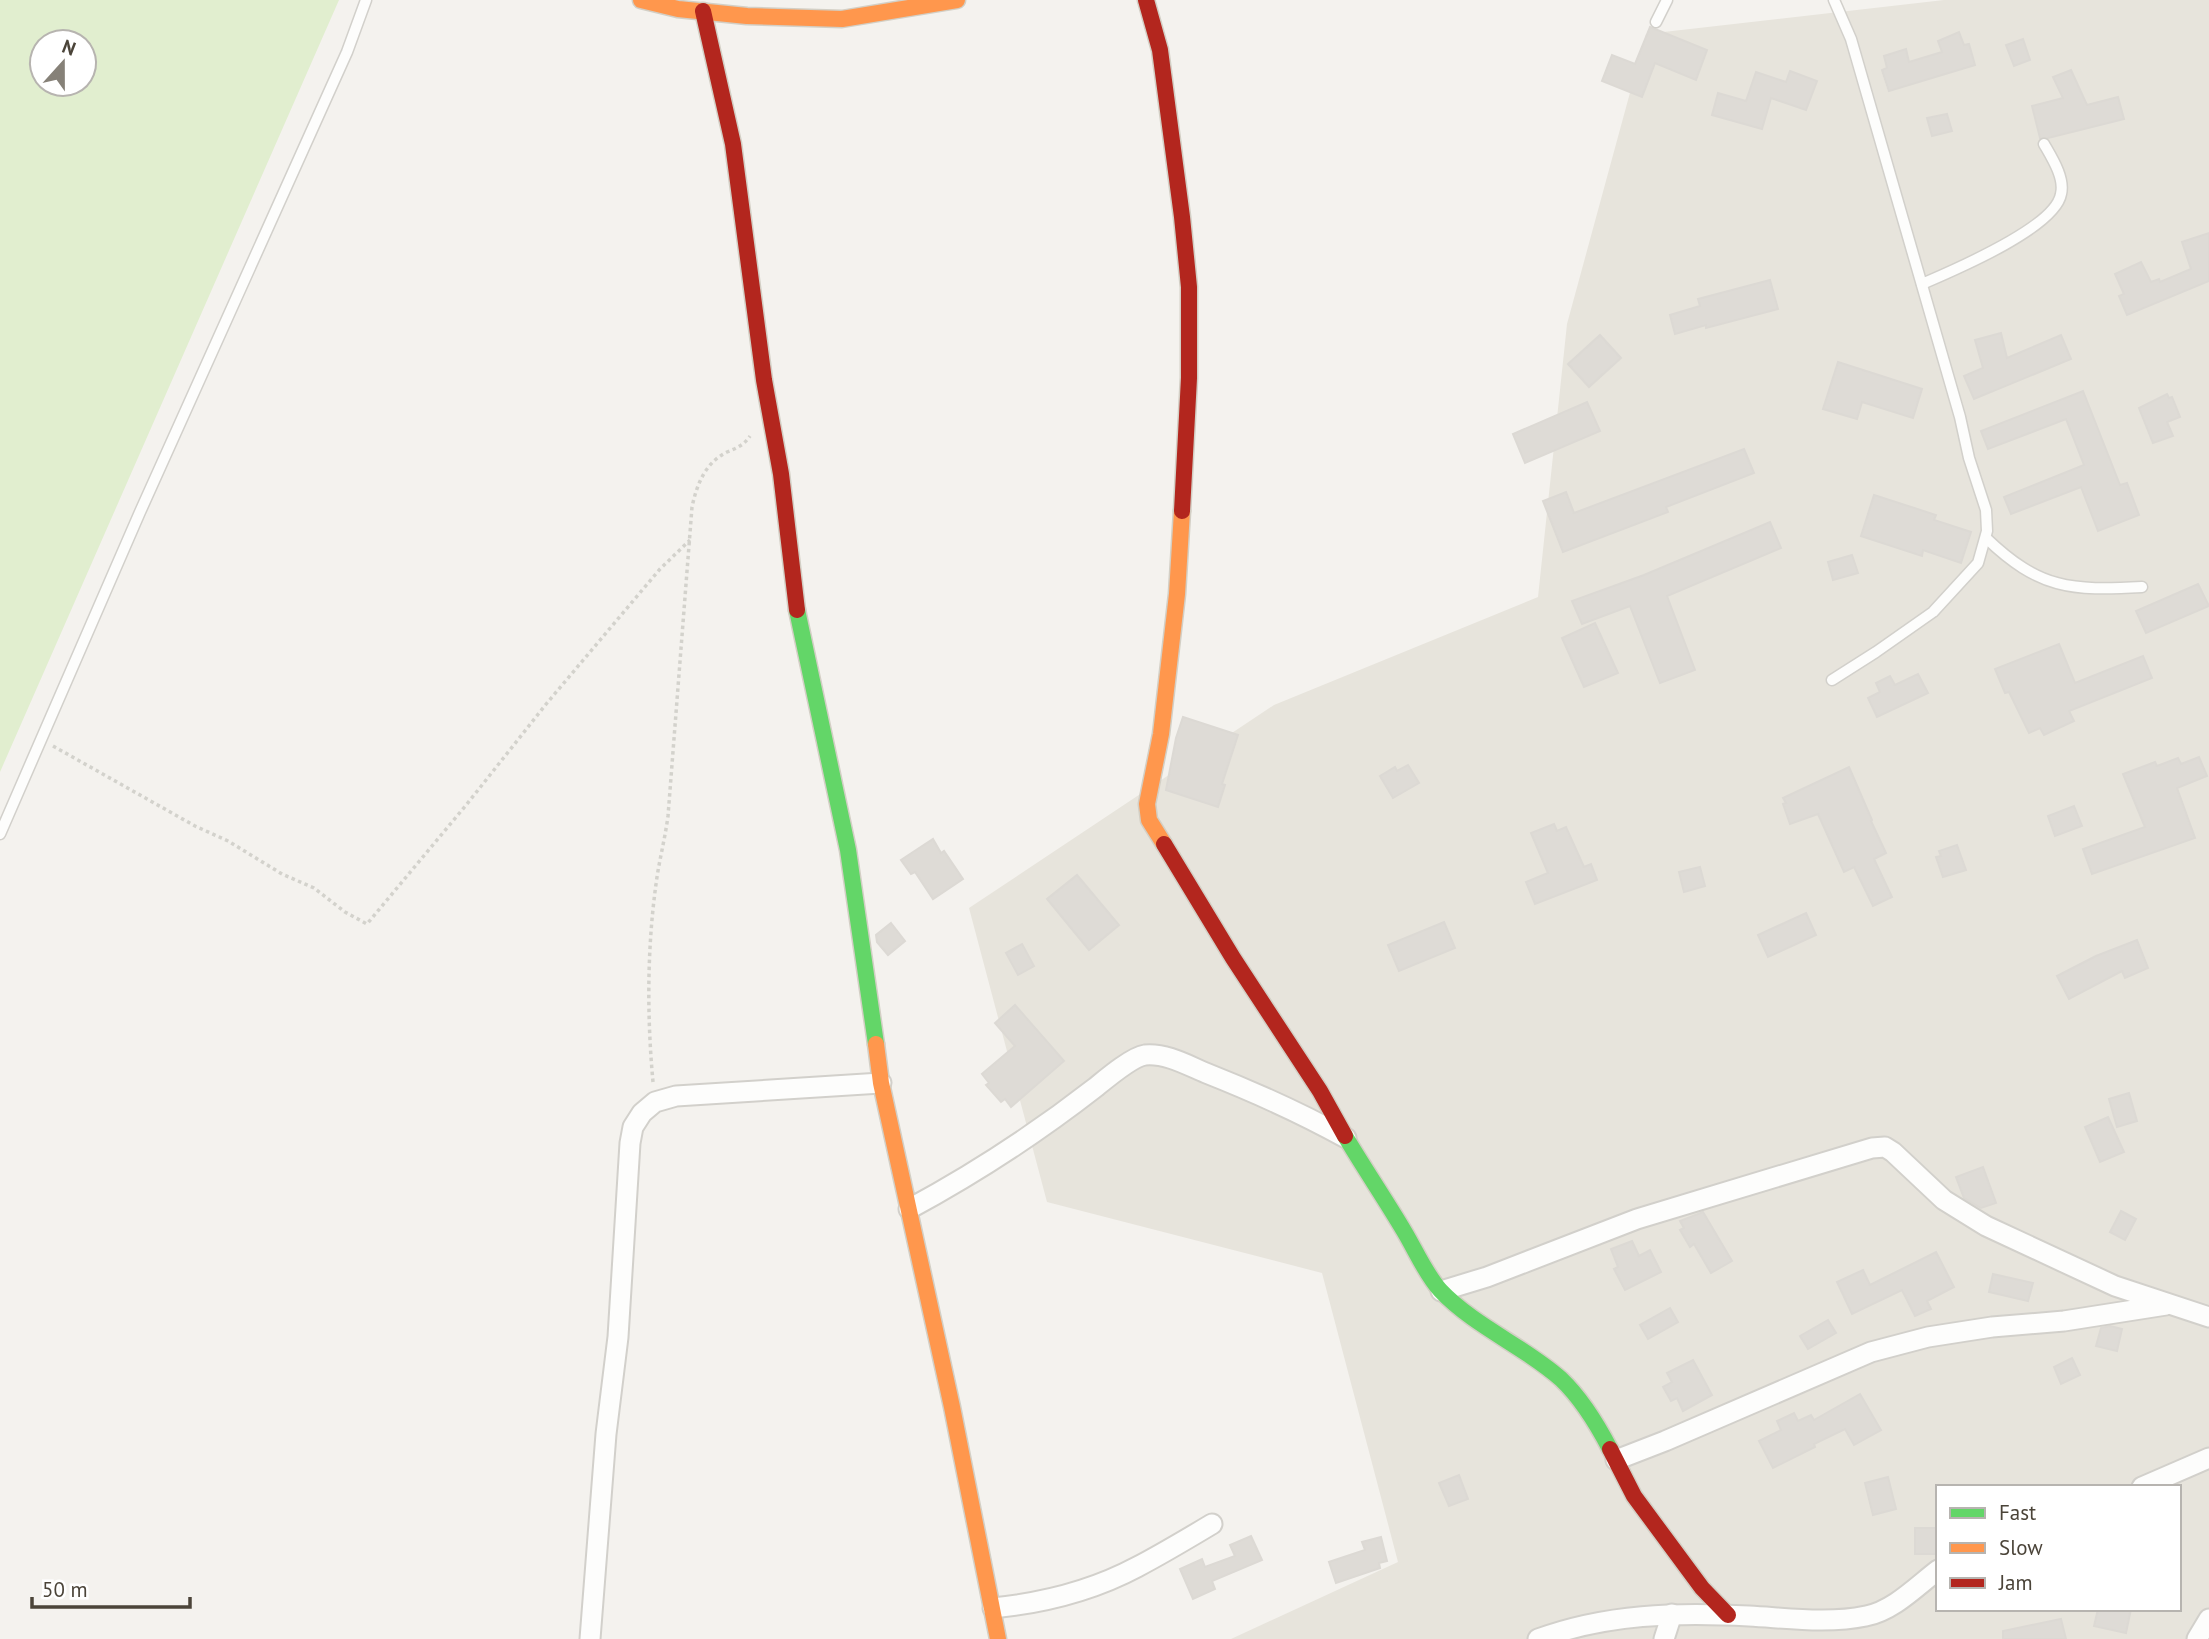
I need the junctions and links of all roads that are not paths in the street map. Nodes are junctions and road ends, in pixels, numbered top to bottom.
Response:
1 (366, 0) edge
2 (641, 0) edge
3 (957, 0) edge
4 (1146, 0) edge
5 (1667, 0) edge
6 (1834, 0) edge
7 (715, 8) edge
8 (1656, 22) dead end
9 (2044, 144) dead end
10 (1922, 284) junction
11 (1986, 538) junction
12 (2143, 587) dead end
13 (1832, 680) dead end
14 (0, 834) edge
15 (881, 1083) junction
16 (1346, 1139) junction
17 (909, 1209) junction
18 (1441, 1291) junction
19 (2170, 1305) junction
20 (2209, 1317) edge
21 (2209, 1458) edge
22 (1615, 1460) junction
23 (2146, 1485) edge
24 (1212, 1524) dead end
25 (1936, 1571) edge
26 (993, 1608) junction
27 (1672, 1614) junction
28 (1727, 1615) junction
29 (2209, 1619) edge
30 (590, 1639) edge
31 (998, 1639) edge
32 (1538, 1639) edge
33 (1664, 1639) edge
34 (2197, 1639) edge

1 - 14 lane
2 - 7 street
3 - 7 street
4 - 16 street
5 - 8 lane
6 - 10 lane
7 - 15 street
9 - 10 lane
10 - 11 lane
11 - 12 lane
11 - 13 lane
15 - 17 street
15 - 30 street
16 - 17 street
16 - 18 street
17 - 26 street
18 - 19 street
18 - 22 street
19 - 20 street
19 - 22 street
21 - 23 street
22 - 28 street
24 - 26 street
25 - 28 street
26 - 31 street
27 - 28 street
27 - 32 street
27 - 33 street
29 - 34 street

